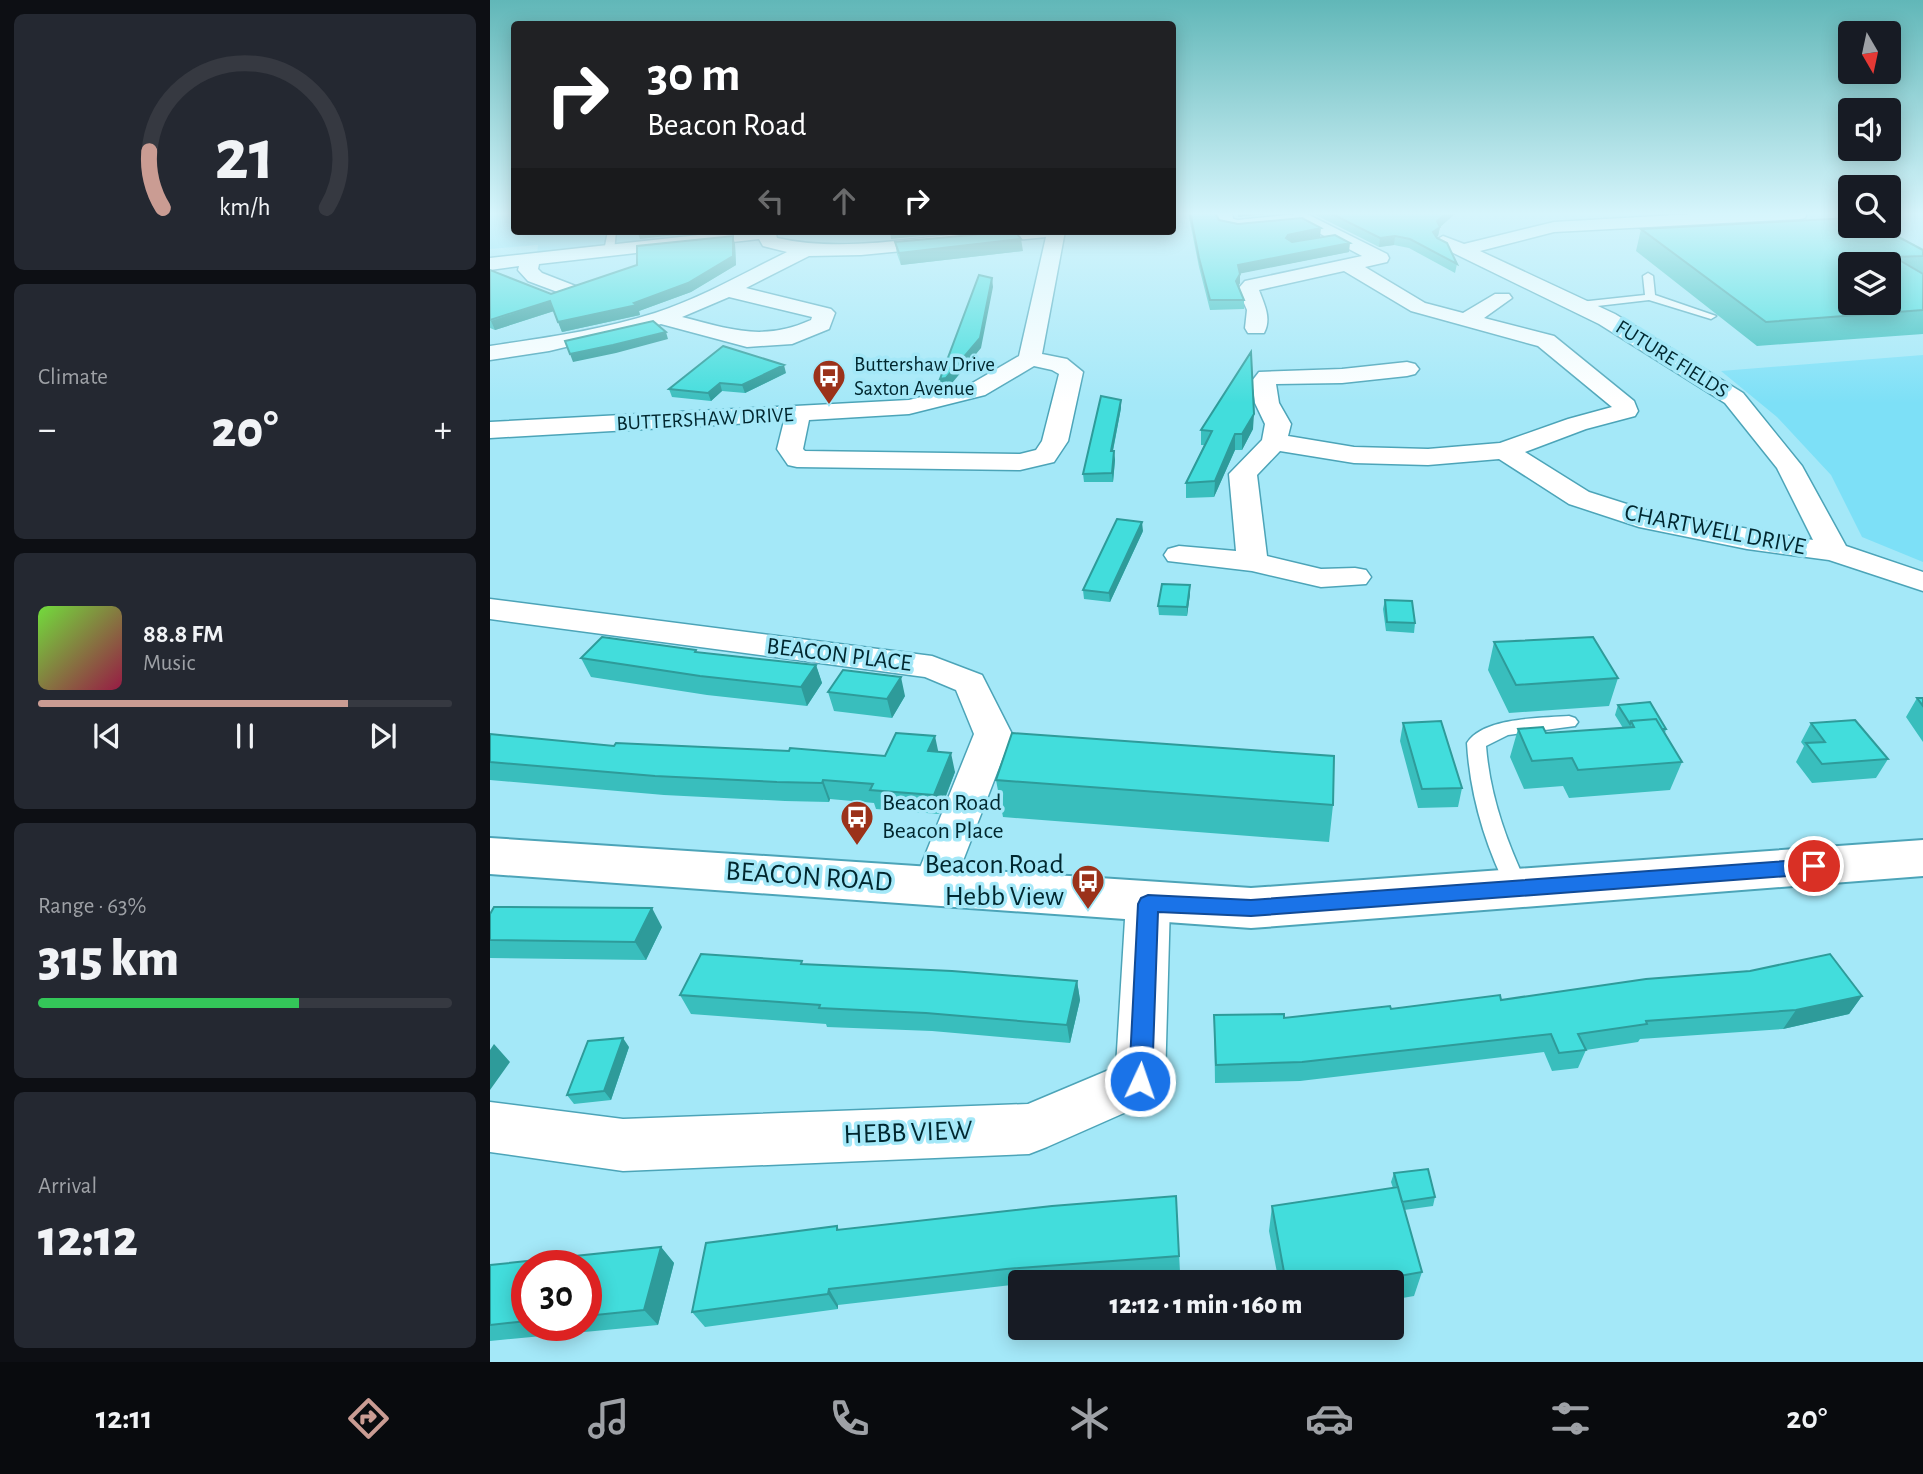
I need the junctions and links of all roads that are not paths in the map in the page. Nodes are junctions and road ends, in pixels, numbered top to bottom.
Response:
1 (534, 276) edge
2 (755, 276) edge
3 (1047, 276) edge
4 (1233, 276) edge
5 (1294, 276) edge
6 (1365, 276) edge
7 (1517, 276) edge
8 (1648, 276) dead end
9 (1252, 285) junction
10 (727, 290) junction
11 (532, 297) edge
12 (1650, 297) junction
13 (1503, 298) dead end
14 (1580, 305) junction
15 (1711, 316) dead end
16 (661, 318) junction
17 (1466, 320) junction
18 (1256, 330) dead end
19 (490, 353) edge
20 (1031, 359) junction
21 (1412, 370) dead end
22 (799, 414) junction
23 (490, 430) edge
24 (1274, 442) junction
25 (1504, 451) junction
26 (1834, 552) junction
27 (1179, 555) dead end
28 (1252, 562) junction
29 (1361, 576) dead end
30 (1923, 582) edge
31 (490, 609) edge
32 (1569, 722) dead end
33 (490, 856) edge
34 (1923, 858) edge
35 (934, 885) junction
36 (1518, 888) junction
37 (1148, 904) junction
38 (490, 1127) edge

1 - 11 street
2 - 10 street
3 - 20 street
4 - 9 street
5 - 9 street
6 - 17 street
7 - 14 street, FUTURE FIELDS
8 - 12 lane
9 - 18 street
10 - 16 street
10 - 16 street
12 - 14 lane
12 - 15 lane
13 - 17 street
14 - 26 street, FUTURE FIELDS
16 - 19 street
17 - 25 street
20 - 22 street, BUTTERSHAW DRIVE
20 - 22 street
21 - 24 street
22 - 23 street, BUTTERSHAW DRIVE
24 - 25 street
24 - 28 street
25 - 26 street, CHARTWELL DRIVE
26 - 30 street, CHARTWELL DRIVE
27 - 28 street
28 - 29 street
31 - 35 street, BEACON PLACE
32 - 36 lane
33 - 35 main road, BEACON ROAD
34 - 36 main road, BEACON ROAD
35 - 37 main road, BEACON ROAD
36 - 37 main road, BEACON ROAD
37 - 38 street, HEBB VIEW

